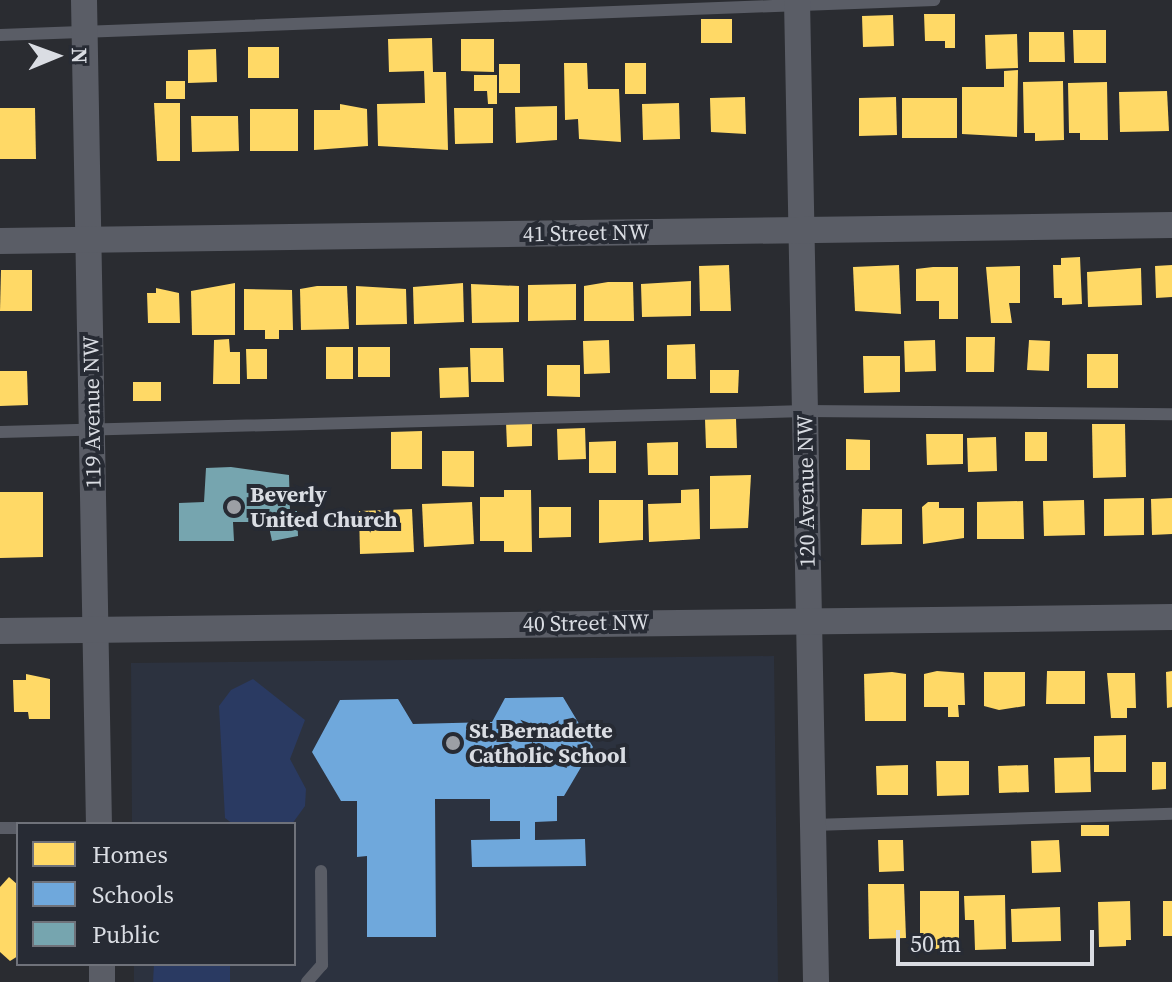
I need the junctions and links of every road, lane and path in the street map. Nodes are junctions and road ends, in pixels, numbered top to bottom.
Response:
1 (84, 0) edge
2 (934, 0) edge
3 (797, 1) edge
4 (84, 33) junction
5 (0, 35) edge
6 (1172, 225) edge
7 (801, 230) junction
8 (89, 240) junction
9 (0, 241) edge
10 (805, 411) junction
11 (1172, 414) edge
12 (0, 432) edge
13 (92, 432) junction
14 (1172, 617) edge
15 (809, 621) junction
16 (96, 628) junction
17 (0, 631) edge
18 (1172, 814) edge
19 (99, 822) edge
20 (813, 825) junction
21 (321, 871) dead end
22 (307, 982) edge
23 (816, 982) edge

1 - 4 street, 119 Avenue NW
2 - 3 lane
3 - 4 lane
3 - 7 street, 120 Avenue NW
4 - 5 lane
4 - 8 street, 119 Avenue NW
6 - 7 street, 41 Street NW
7 - 8 street, 41 Street NW
7 - 10 street, 120 Avenue NW
8 - 9 street, 41 Street NW
8 - 13 street, 119 Avenue NW
10 - 11 lane
10 - 13 lane
10 - 15 street, 120 Avenue NW
12 - 13 lane
13 - 16 street, 119 Avenue NW
14 - 15 street, 40 Street NW
15 - 16 street, 40 Street NW
15 - 20 street, 120 Avenue NW
16 - 17 street, 40 Street NW
16 - 19 street, 119 Avenue NW
18 - 20 lane
20 - 23 street, 120 Avenue NW
21 - 22 lane

